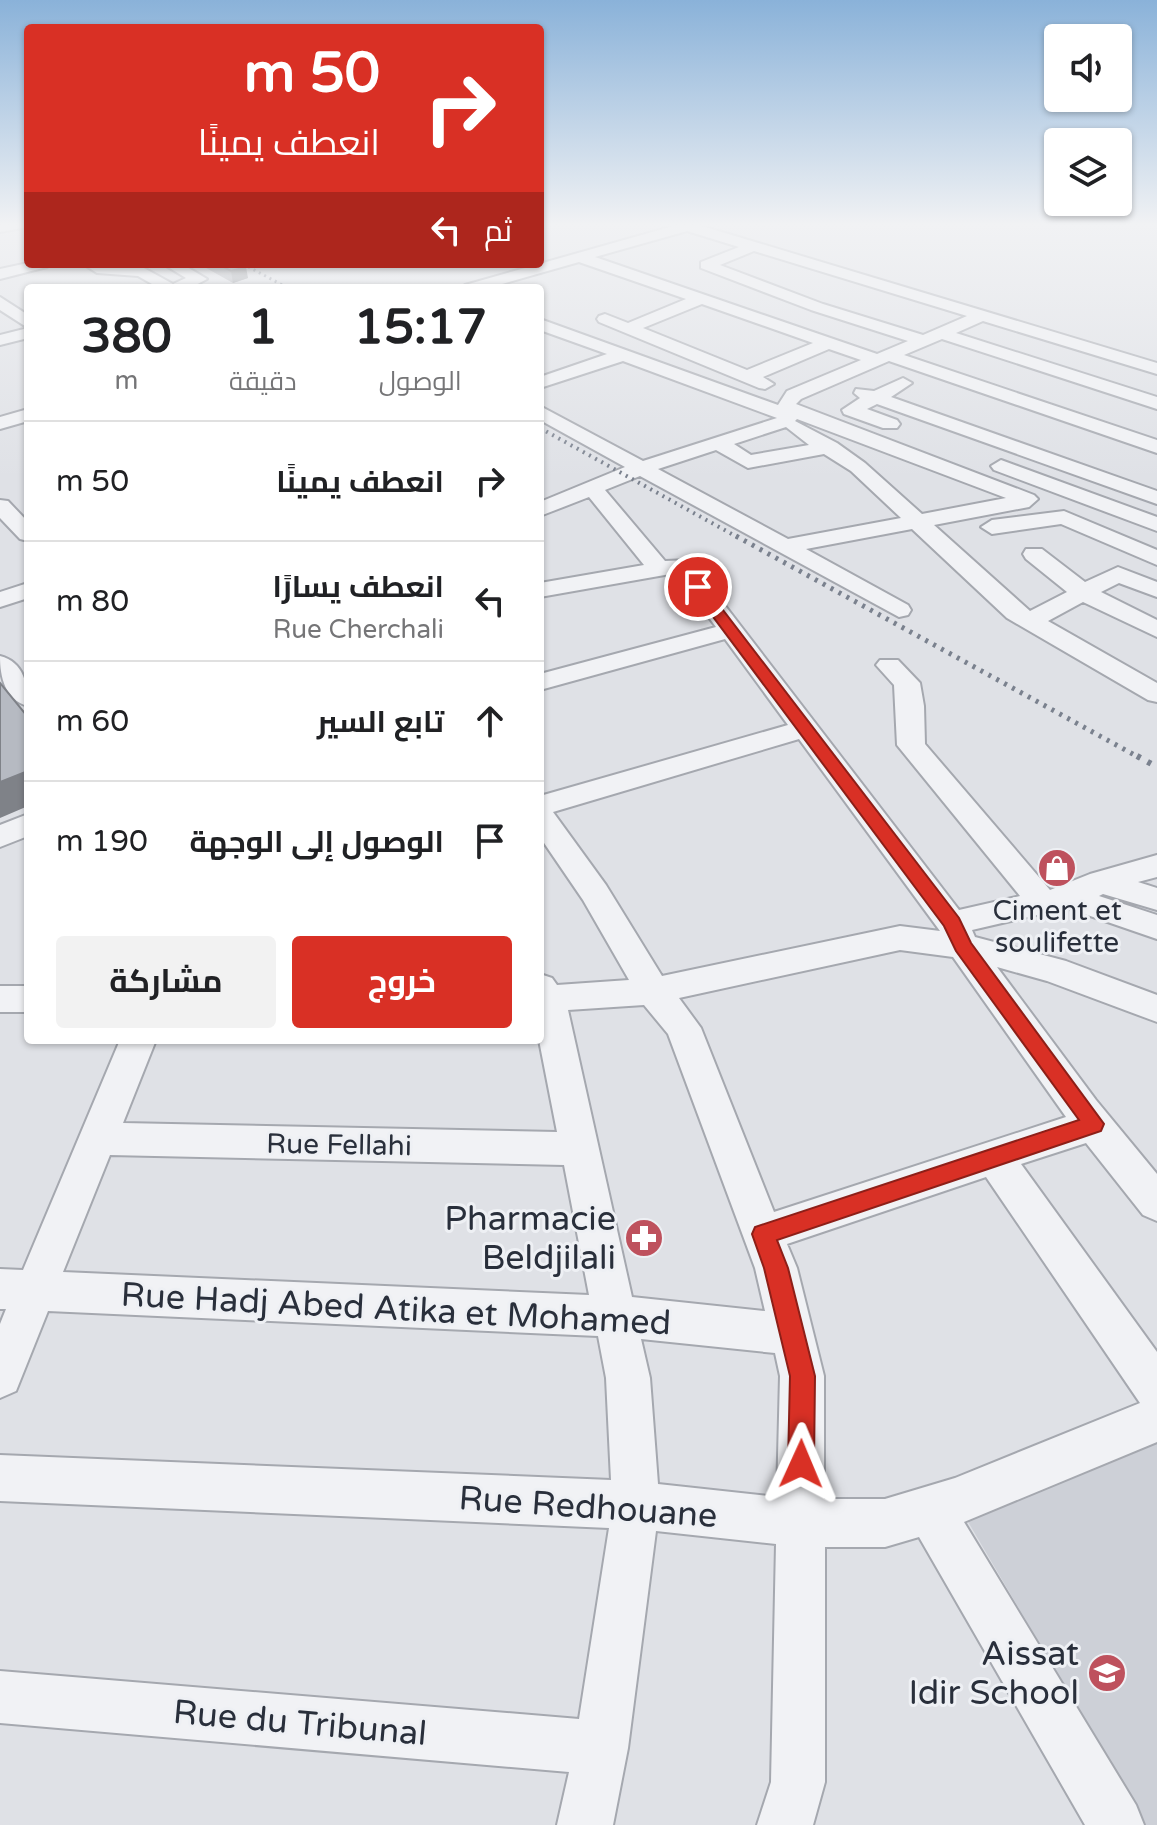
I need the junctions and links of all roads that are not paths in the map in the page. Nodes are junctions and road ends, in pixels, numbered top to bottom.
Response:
1 (687, 308) edge
2 (729, 308) edge
3 (782, 308) edge
4 (822, 308) edge
5 (956, 308) edge
6 (837, 313) junction
7 (982, 316) junction
8 (757, 318) junction
9 (605, 319) dead end
10 (544, 326) edge
11 (627, 329) junction
12 (794, 331) junction
13 (24, 334) edge
14 (934, 337) junction
15 (0, 340) edge
16 (829, 343) junction
17 (1022, 345) dead end
18 (1003, 353) junction
19 (622, 355) junction
20 (885, 358) junction
21 (1129, 360) junction
22 (954, 361) dead end
23 (1157, 369) edge
24 (933, 371) junction
25 (747, 377) junction
26 (829, 380) junction
27 (1019, 380) dead end
28 (1087, 380) junction
29 (544, 382) edge
30 (903, 383) dead end
31 (994, 392) junction
32 (875, 397) junction
33 (1157, 403) edge
34 (1037, 407) junction
35 (968, 408) dead end
36 (1101, 408) dead end
37 (788, 410) junction
38 (544, 414) edge
39 (24, 416) edge
40 (1077, 420) junction
41 (943, 421) junction
42 (0, 423) edge
43 (911, 432) dead end
44 (974, 432) junction
45 (1051, 442) dead end
46 (718, 443) junction
47 (940, 443) dead end
48 (830, 447) junction
49 (1156, 447) edge
50 (1023, 450) junction
51 (641, 468) junction
52 (1110, 481) junction
53 (550, 486) dead end
54 (593, 489) junction
55 (570, 497) junction
56 (1088, 498) junction
57 (1157, 498) edge
58 (0, 506) edge
59 (544, 508) edge
60 (1157, 524) edge
61 (18, 527) edge
62 (921, 528) junction
63 (783, 547) junction
64 (1034, 554) dead end
65 (1157, 558) edge
66 (670, 567) junction
67 (544, 589) edge
68 (1157, 590) edge
69 (24, 591) edge
70 (1082, 592) junction
71 (0, 600) edge
72 (899, 610) dead end
73 (1030, 621) junction
74 (732, 630) junction
75 (1157, 630) edge
76 (0, 664) edge
77 (889, 665) dead end
78 (544, 681) edge
79 (24, 693) edge
80 (1157, 694) edge
81 (807, 728) junction
82 (544, 805) edge
83 (544, 821) edge
84 (24, 826) edge
85 (0, 837) edge
86 (1157, 866) edge
87 (1101, 882) junction
88 (1157, 899) edge
89 (1056, 900) junction
90 (1157, 927) edge
91 (958, 934) junction
92 (653, 991) junction
93 (544, 995) edge
94 (0, 999) edge
95 (24, 999) edge
96 (544, 999) edge
97 (1157, 1009) edge
98 (136, 1044) edge
99 (1094, 1124) junction
100 (97, 1139) junction
101 (580, 1149) junction
102 (994, 1157) junction
103 (1157, 1203) edge
104 (763, 1234) junction
105 (18, 1290) edge
106 (616, 1316) junction
107 (792, 1334) junction
108 (0, 1376) edge
109 (1157, 1389) edge
110 (1157, 1419) edge
111 (0, 1478) edge
112 (636, 1505) junction
113 (930, 1510) junction
114 (800, 1523) junction
115 (0, 1697) edge
116 (601, 1748) junction
117 (585, 1825) edge
118 (785, 1825) edge
119 (1116, 1825) edge

1 - 11 street
2 - 8 street
3 - 8 street
4 - 6 street
5 - 7 street
6 - 12 street
6 - 14 street
7 - 14 street
7 - 21 street
8 - 12 street
9 - 11 street
10 - 19 street
11 - 25 street
12 - 16 street
13 - 15 street
14 - 18 street
14 - 20 street
16 - 20 street
16 - 25 street
17 - 18 street
18 - 28 street
19 - 29 street
19 - 37 street
20 - 24 street
20 - 26 street
21 - 23 street
21 - 28 street
22 - 24 street
24 - 31 street
25 - 37 street
26 - 32 street
26 - 37 street
27 - 31 street
28 - 33 street
28 - 34 street
30 - 32 street
31 - 34 street
32 - 41 street
32 - 43 street
34 - 40 street
34 - 44 street
35 - 41 street
36 - 40 street
37 - 46 street
37 - 48 street
37 - 62 street
38 - 51 street
39 - 42 street
40 - 49 street
41 - 44 street
44 - 47 street
44 - 50 street
45 - 50 street
46 - 48 street
46 - 51 street
48 - 62 street
50 - 52 street
50 - 56 street
51 - 54 street
51 - 63 street
52 - 56 street
52 - 57 street
53 - 55 street
54 - 55 street
54 - 66 street
55 - 59 street
56 - 60 street
58 - 61 street
62 - 63 street
62 - 65 street
62 - 73 street
63 - 72 street
64 - 70 street
66 - 67 street
66 - 74 street
68 - 70 street
69 - 71 street
70 - 73 street
70 - 75 street
73 - 80 street
74 - 78 street
74 - 81 street
76 - 79 street
77 - 89 street
81 - 82 street
81 - 91 street
83 - 92 street
84 - 85 street
86 - 87 street
87 - 88 street
87 - 89 street
89 - 90 street
89 - 91 street
91 - 92 street
91 - 97 street
91 - 99 street
92 - 93 street
92 - 104 street
94 - 95 street
96 - 101 street
98 - 100 street
99 - 102 street
99 - 103 street
100 - 101 street, Rue Fellahi
100 - 105 street
101 - 106 street
102 - 104 street
102 - 109 street
104 - 107 street
105 - 106 street, Rue Hadj Abed Atika et Mohamed
105 - 108 street
106 - 107 street, Rue Hadj Abed Atika et Mohamed
106 - 112 street
107 - 114 street
110 - 113 street, Rue Redhouane
111 - 112 street, Rue Redhouane
112 - 114 street, Rue Redhouane
112 - 116 street
113 - 114 street, Rue Redhouane
113 - 119 street
114 - 118 street
115 - 116 street, Rue du Tribunal
116 - 117 street

